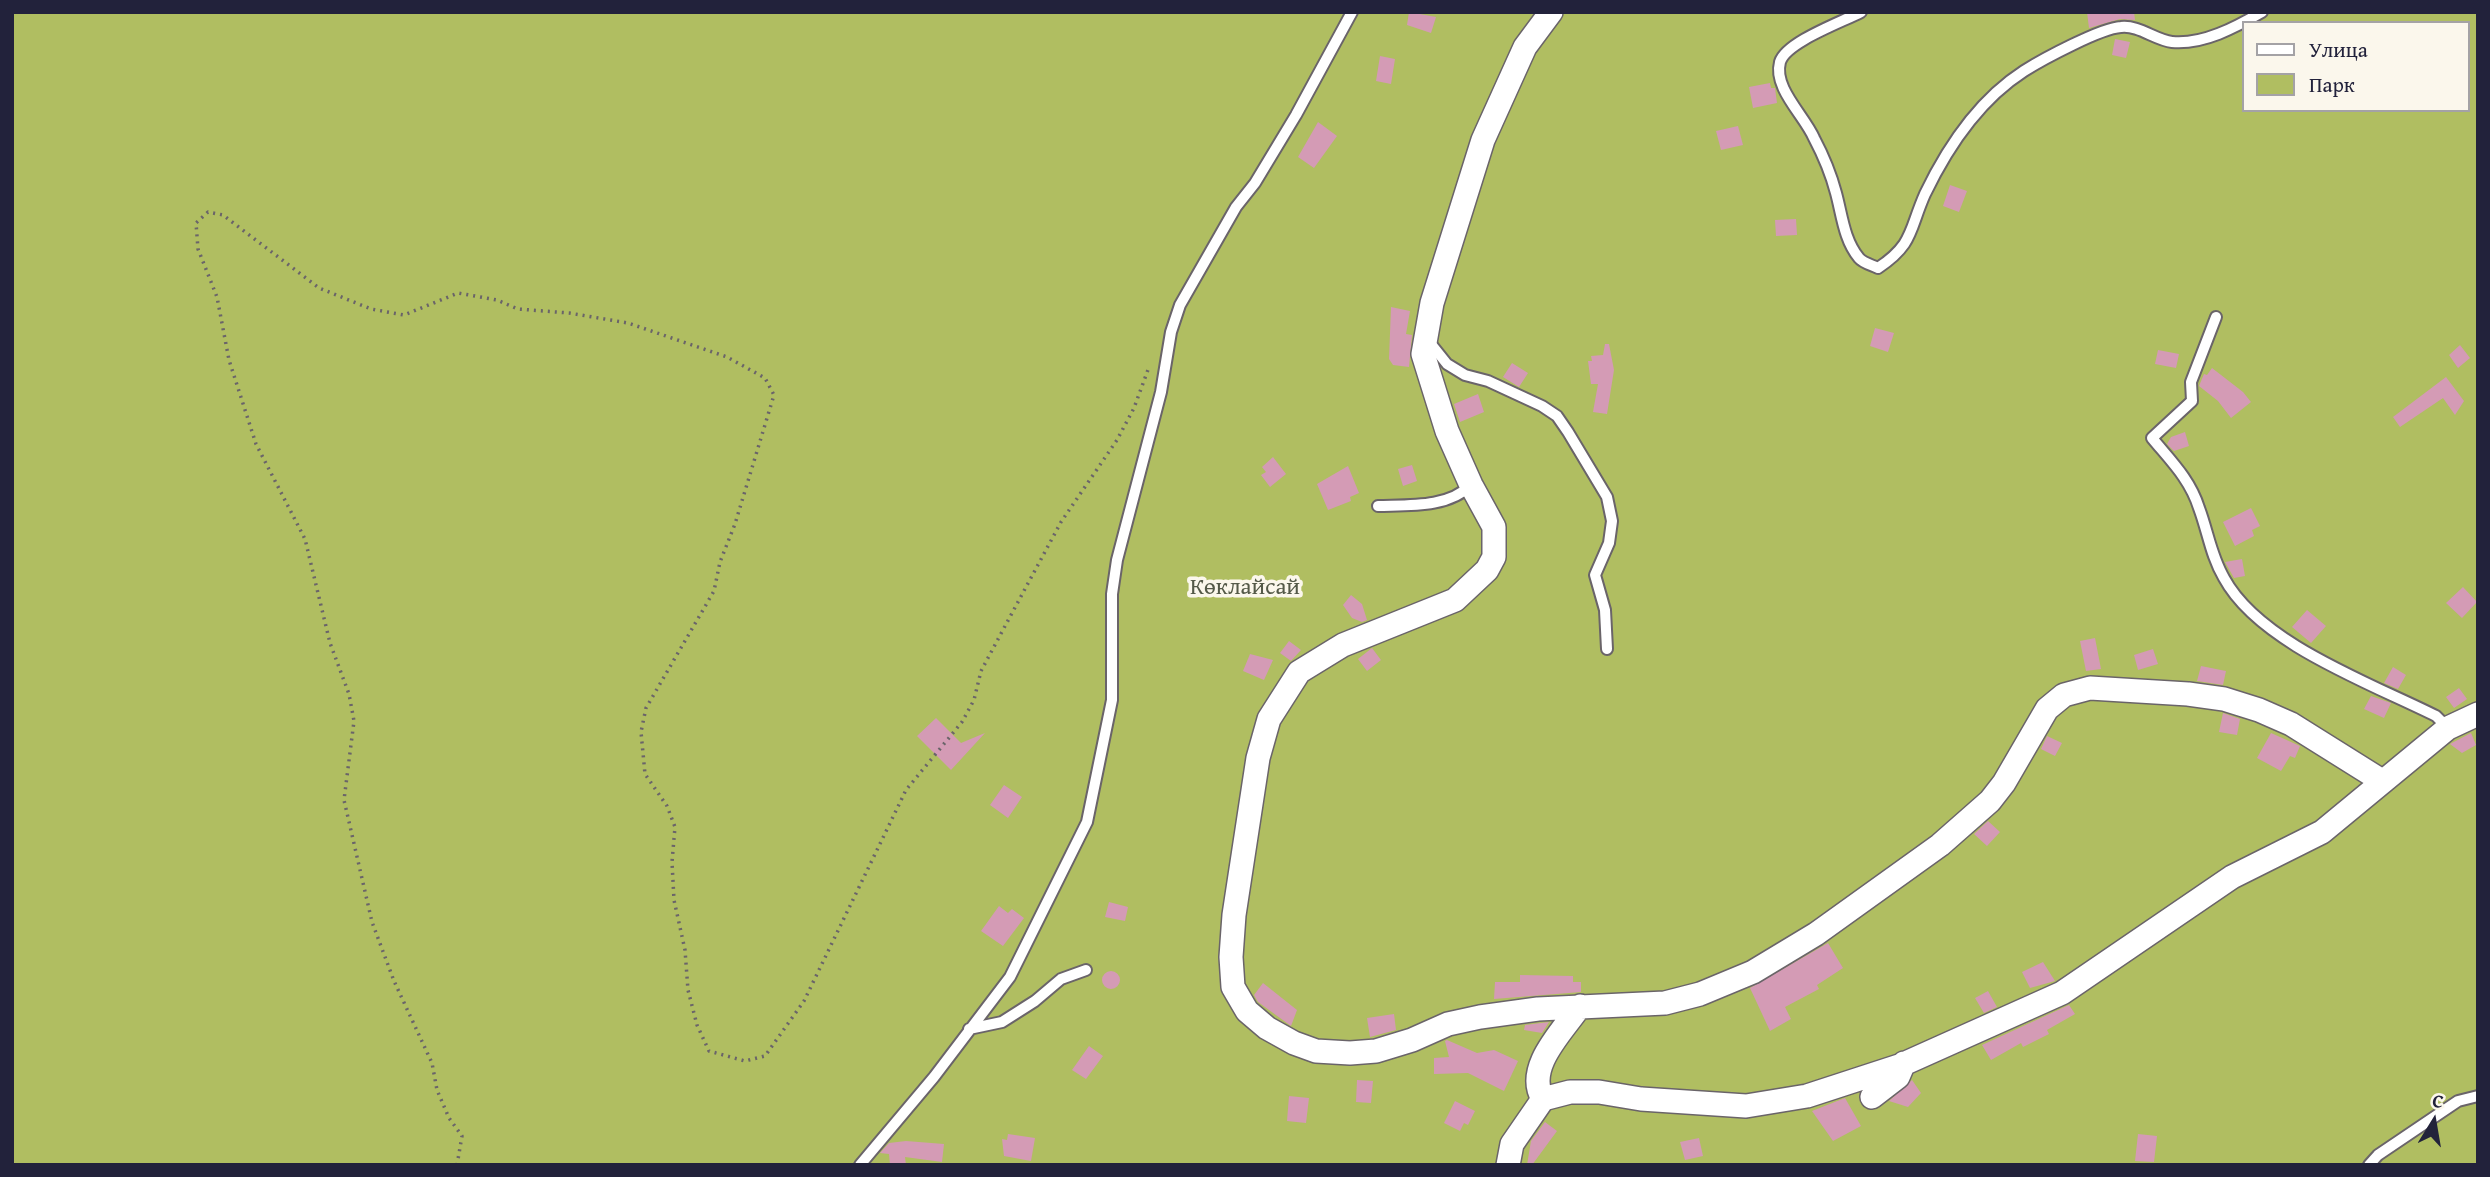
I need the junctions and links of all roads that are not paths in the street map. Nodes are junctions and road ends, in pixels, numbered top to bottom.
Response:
1 (1352, 12) edge
2 (1551, 12) edge
3 (1861, 12) edge
4 (2262, 12) edge
5 (2242, 21) edge
6 (2243, 21) edge
7 (2216, 317) dead end
8 (1425, 337) junction
9 (1471, 485) junction
10 (1378, 506) dead end
11 (1607, 649) dead end
12 (2478, 714) edge
13 (2448, 728) junction
14 (2382, 781) junction
15 (1086, 970) dead end
16 (1580, 1006) junction
17 (969, 1029) junction
18 (1904, 1063) junction
19 (2478, 1096) edge
20 (1872, 1097) dead end
21 (1543, 1099) junction
22 (860, 1165) edge
23 (1508, 1165) edge
24 (2369, 1165) edge

1 - 17 lane
2 - 8 street
3 - 5 lane
4 - 6 lane
7 - 13 lane
8 - 9 street
8 - 11 lane
9 - 10 lane
9 - 16 street
12 - 13 street
13 - 14 street
14 - 16 street
14 - 18 street
15 - 17 lane
16 - 21 street
17 - 22 lane
18 - 20 street
18 - 21 street
19 - 24 lane
21 - 23 street

